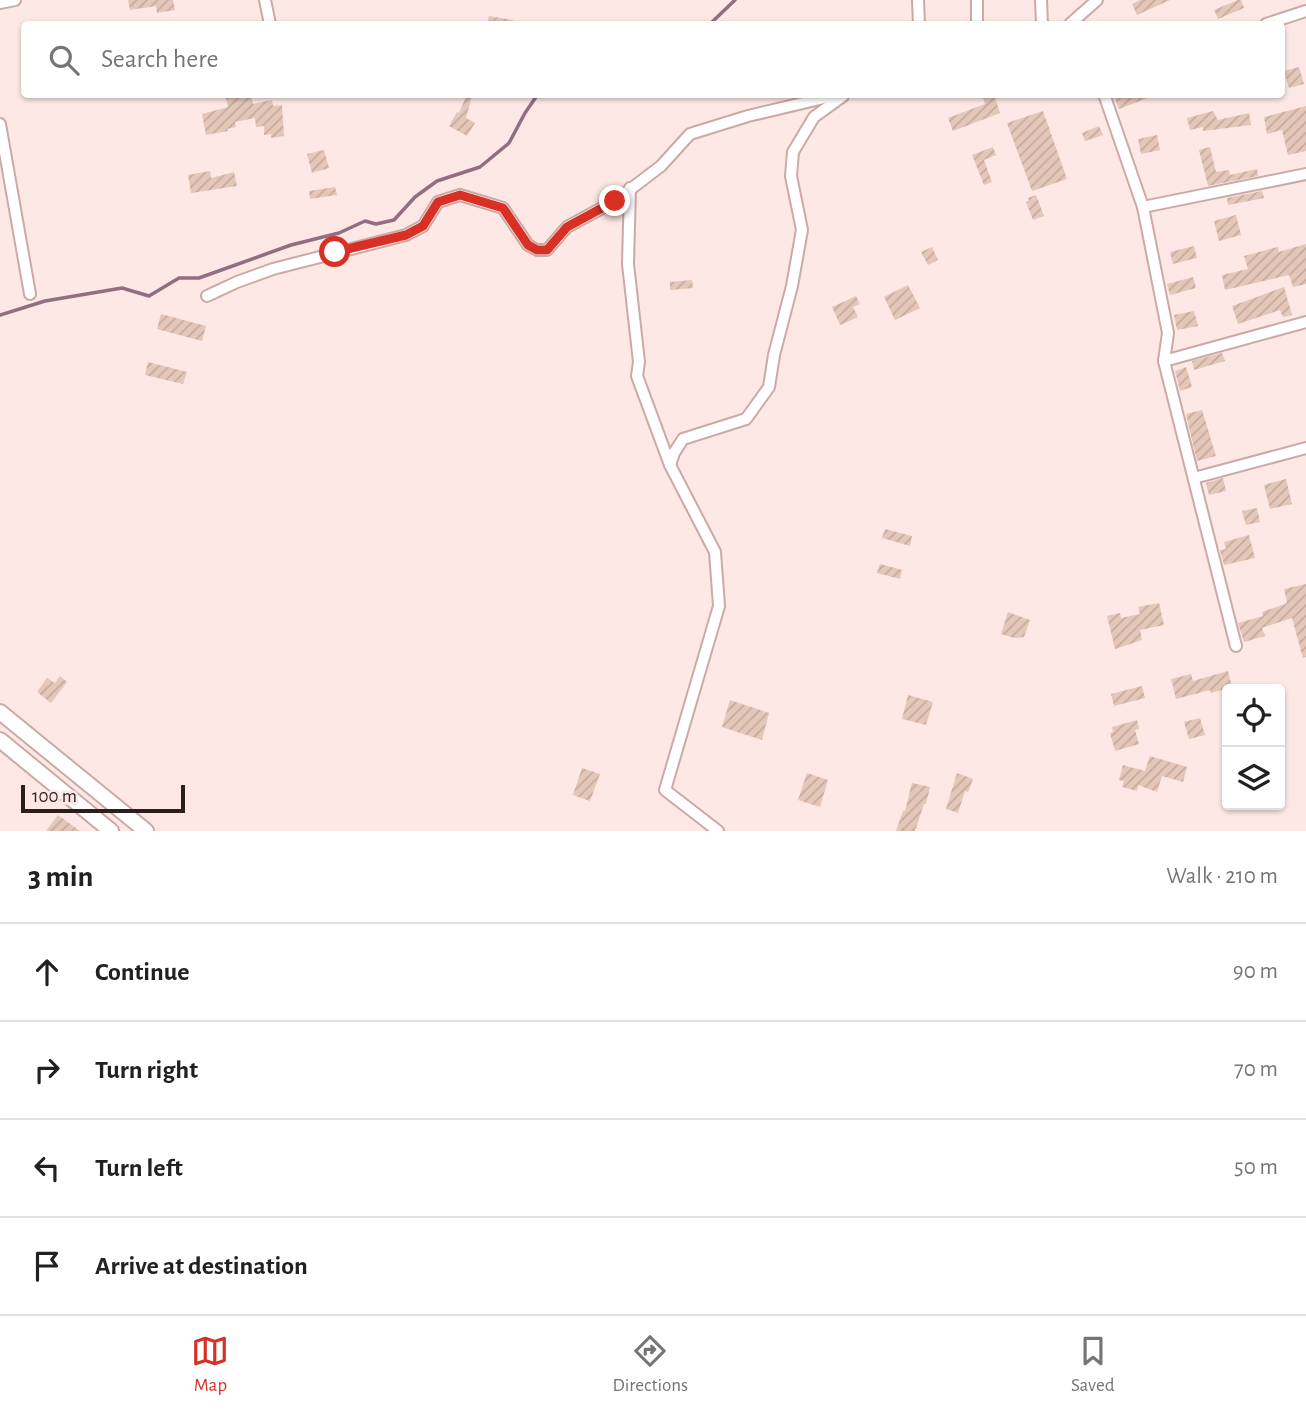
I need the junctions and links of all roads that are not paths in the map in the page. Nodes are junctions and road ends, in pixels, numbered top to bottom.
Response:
1 (15, 0) edge
2 (265, 0) edge
3 (918, 0) edge
4 (977, 0) edge
5 (1041, 0) edge
6 (1097, 0) edge
7 (0, 3) edge
8 (1306, 11) edge
9 (269, 21) edge
10 (919, 21) edge
11 (978, 21) edge
12 (1042, 21) edge
13 (1078, 21) edge
14 (1275, 21) edge
15 (826, 98) edge
16 (838, 98) edge
17 (1105, 98) edge
18 (0, 124) edge
19 (1306, 174) edge
20 (630, 188) junction
21 (1143, 206) junction
22 (30, 294) dead end
23 (207, 296) dead end
24 (1306, 322) edge
25 (1164, 361) junction
26 (1306, 448) edge
27 (670, 465) junction
28 (1194, 478) junction
29 (1236, 646) dead end
30 (0, 712) edge
31 (0, 740) edge
32 (111, 831) edge
33 (146, 831) edge
34 (718, 831) edge

1 - 7 street
2 - 9 street
3 - 10 street
4 - 11 street
5 - 12 street
6 - 13 street
8 - 14 street
15 - 20 street
16 - 27 street
17 - 21 street
18 - 22 street
19 - 21 street
20 - 23 street
20 - 27 street
21 - 25 street
24 - 25 street
25 - 28 street
26 - 28 street
27 - 34 street
28 - 29 street
30 - 33 street
31 - 32 street

